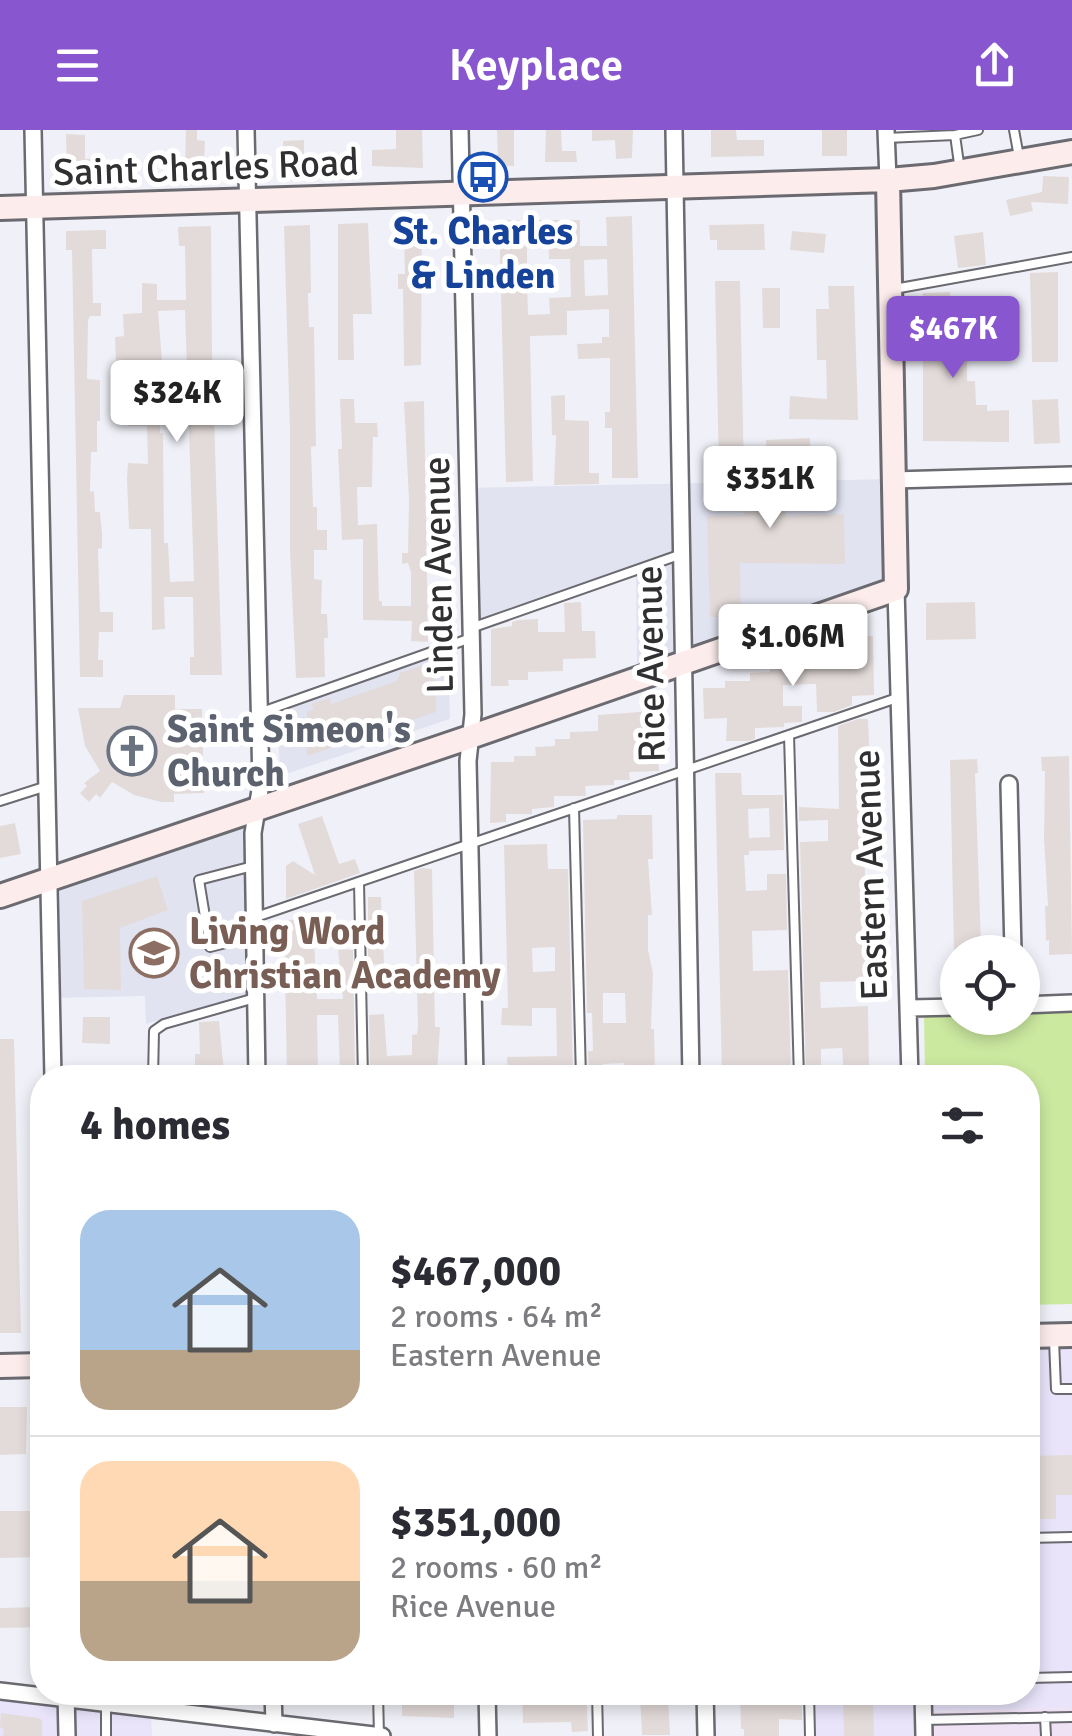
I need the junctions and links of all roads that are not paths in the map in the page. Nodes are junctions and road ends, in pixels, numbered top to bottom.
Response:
1 (33, 130) edge
2 (246, 130) edge
3 (460, 130) edge
4 (674, 130) edge
5 (978, 130) edge
6 (1014, 130) edge
7 (886, 134) edge
8 (955, 136) junction
9 (1072, 152) edge
10 (1020, 161) junction
11 (960, 172) junction
12 (888, 180) junction
13 (676, 188) junction
14 (462, 194) junction
15 (248, 202) junction
16 (35, 207) junction
17 (0, 208) edge
18 (1072, 256) edge
19 (890, 290) junction
20 (1072, 475) edge
21 (893, 480) junction
22 (681, 554) junction
23 (896, 589) junction
24 (471, 633) junction
25 (683, 662) junction
26 (899, 697) junction
27 (259, 712) junction
28 (788, 735) junction
29 (470, 738) junction
30 (684, 770) junction
31 (1009, 784) dead end
32 (47, 786) junction
33 (0, 801) edge
34 (257, 808) junction
35 (574, 808) junction
36 (470, 844) junction
37 (253, 866) junction
38 (49, 878) junction
39 (360, 882) junction
40 (0, 896) edge
41 (253, 918) junction
42 (1013, 935) edge
43 (254, 936) junction
44 (255, 998) junction
45 (1072, 1003) edge
46 (1040, 1004) edge
47 (940, 1007) edge
48 (909, 1008) junction
49 (53, 1065) edge
50 (153, 1065) edge
51 (257, 1065) edge
52 (363, 1065) edge
53 (475, 1065) edge
54 (581, 1065) edge
55 (691, 1065) edge
56 (799, 1065) edge
57 (910, 1065) edge
58 (1063, 1335) edge
59 (30, 1365) edge
60 (0, 1366) edge
61 (1072, 1388) edge
62 (1072, 1537) edge
63 (1040, 1538) edge
64 (1040, 1678) edge
65 (1072, 1678) edge
66 (0, 1691) edge
67 (30, 1693) edge
68 (66, 1705) edge
69 (106, 1705) joint
70 (166, 1705) edge
71 (273, 1705) edge
72 (379, 1705) edge
73 (488, 1705) edge
74 (597, 1705) edge
75 (705, 1705) edge
76 (809, 1705) edge
77 (166, 1712) junction
78 (1045, 1717) junction
79 (1072, 1717) edge
80 (274, 1724) junction
81 (924, 1728) edge
82 (67, 1736) edge
83 (106, 1736) edge
84 (381, 1736) edge
85 (488, 1736) edge
86 (598, 1736) edge
87 (706, 1736) edge
88 (810, 1736) edge
89 (1046, 1736) edge

1 - 16 street
2 - 15 street
3 - 14 street, Linden Avenue
4 - 13 street, Rice Avenue
5 - 8 lane
6 - 10 lane
7 - 8 lane
7 - 12 street, Eastern Avenue
8 - 11 lane
9 - 10 main road, Saint Charles Road
10 - 11 main road, Saint Charles Road
11 - 12 main road, Saint Charles Road
12 - 13 main road, Saint Charles Road
12 - 19 main road, Eastern Avenue
13 - 14 main road, Saint Charles Road
13 - 22 street, Rice Avenue
14 - 15 main road, Saint Charles Road
14 - 24 street, Linden Avenue
15 - 16 main road, Saint Charles Road
15 - 27 street
16 - 17 main road, Saint Charles Road
16 - 32 street
18 - 19 lane
19 - 21 main road, Eastern Avenue
20 - 21 street
21 - 23 main road, Eastern Avenue
22 - 24 lane
22 - 25 street, Rice Avenue
23 - 25 main road
23 - 26 street, Eastern Avenue
24 - 27 lane
24 - 29 street, Linden Avenue
25 - 29 main road
25 - 30 street, Rice Avenue
26 - 28 lane
26 - 48 street, Eastern Avenue
27 - 34 street
28 - 30 lane
28 - 56 lane
29 - 34 main road
29 - 36 street, Linden Avenue
30 - 35 lane
30 - 55 street, Rice Avenue
31 - 42 street
32 - 33 lane
32 - 38 street
34 - 37 street
34 - 38 main road
35 - 36 lane
35 - 54 lane
36 - 39 lane
36 - 53 street, Linden Avenue
37 - 41 street
37 - 43 lane
38 - 40 main road
38 - 49 street
39 - 41 lane
39 - 52 lane
41 - 43 street
43 - 44 street
44 - 50 lane
44 - 51 street
45 - 46 street
47 - 48 street
48 - 57 street, Eastern Avenue
58 - 61 lane
59 - 60 main road
62 - 63 lane
64 - 65 lane
66 - 67 street
68 - 82 street
69 - 77 street
69 - 83 lane
70 - 77 lane
71 - 80 street
72 - 84 lane
73 - 85 street
74 - 86 lane
75 - 87 street
76 - 88 lane
77 - 80 street
78 - 79 lane
78 - 81 lane
78 - 89 lane
80 - 84 street

